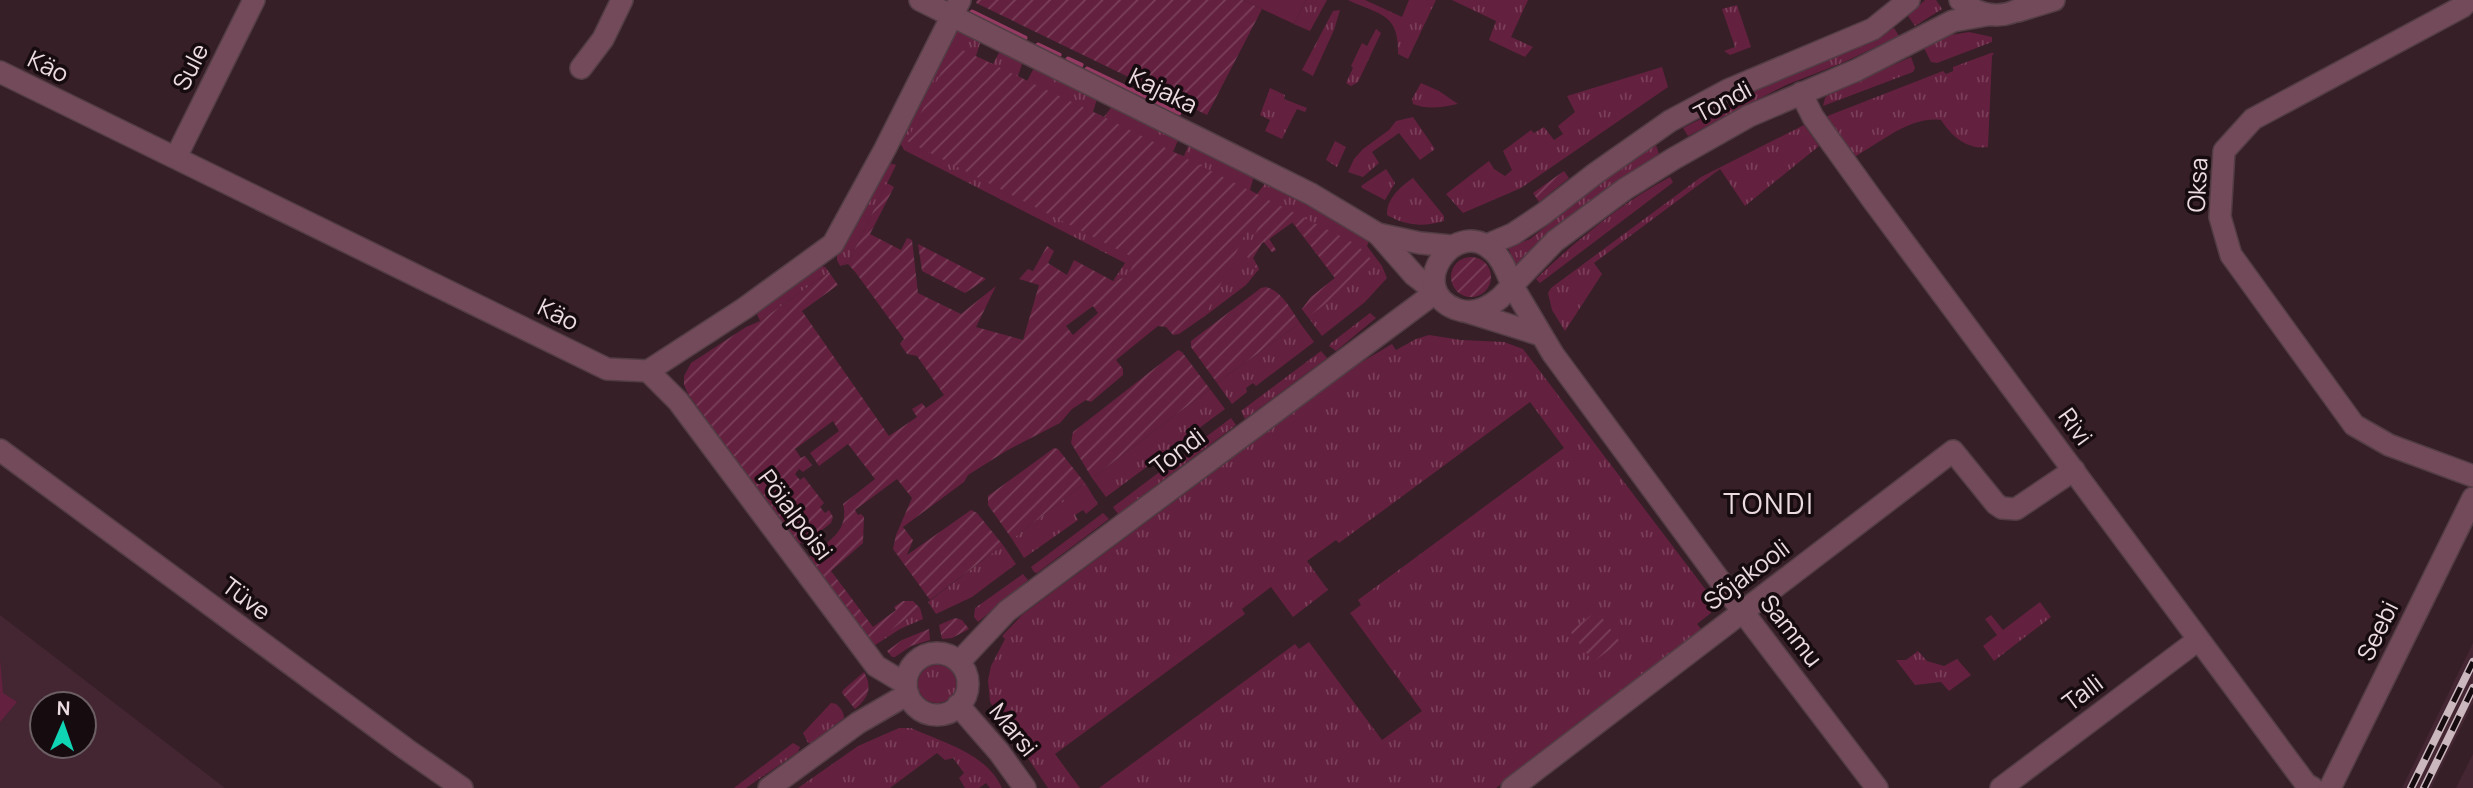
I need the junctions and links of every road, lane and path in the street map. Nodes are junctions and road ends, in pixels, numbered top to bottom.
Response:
1 (254, 0) edge
2 (622, 0) edge
3 (920, 0) edge
4 (1909, 0) edge
5 (1960, 0) edge
6 (2054, 0) edge
7 (2469, 0) edge
8 (2024, 6) edge
9 (956, 8) edge
10 (1987, 15) junction
11 (581, 68) dead end
12 (0, 72) edge
13 (1801, 93) junction
14 (176, 157) junction
15 (1378, 234) junction
16 (1487, 245) junction
17 (1451, 246) junction
18 (1512, 285) junction
19 (1436, 292) junction
20 (1468, 312) junction
21 (1541, 335) junction
22 (648, 371) junction
23 (0, 450) edge
24 (2074, 470) junction
25 (2473, 475) edge
26 (2473, 498) edge
27 (1743, 612) junction
28 (2198, 640) junction
29 (959, 662) junction
30 (907, 689) junction
31 (958, 705) junction
32 (462, 788) edge
33 (769, 788) edge
34 (1025, 788) edge
35 (1512, 788) edge
36 (1877, 788) edge
37 (2001, 788) edge
38 (2313, 788) edge
39 (2330, 788) edge

1 - 14 street, Sule
2 - 11 street
3 - 9 street, Kajaka
4 - 16 street, Tondi
5 - 10 street
6 - 8 street
7 - 25 street, Oksa
8 - 10 street, Tondi
9 - 15 street, Kajaka
9 - 22 street
10 - 13 street, Tondi
12 - 14 street, Käo
13 - 18 street, Tondi
13 - 24 street, Rivi
14 - 22 street, Käo
15 - 17 street, Kajaka
15 - 19 street, Kajaka
16 - 17 street
16 - 18 street
17 - 19 street
18 - 20 street
18 - 21 street, Sammu
19 - 20 street
19 - 29 street, Tondi
20 - 21 street
21 - 27 street, Sammu
22 - 30 street, Pöialpoisi
23 - 32 street, Tüve
24 - 27 street, Sõjakooli
24 - 28 street, Rivi
26 - 39 street, Seebi
27 - 35 street, Sõjakooli
27 - 36 street, Sammu
28 - 37 street, Talli
28 - 38 street, Rivi
29 - 30 street
29 - 31 street
30 - 31 street
30 - 33 street
31 - 34 street, Marsi

